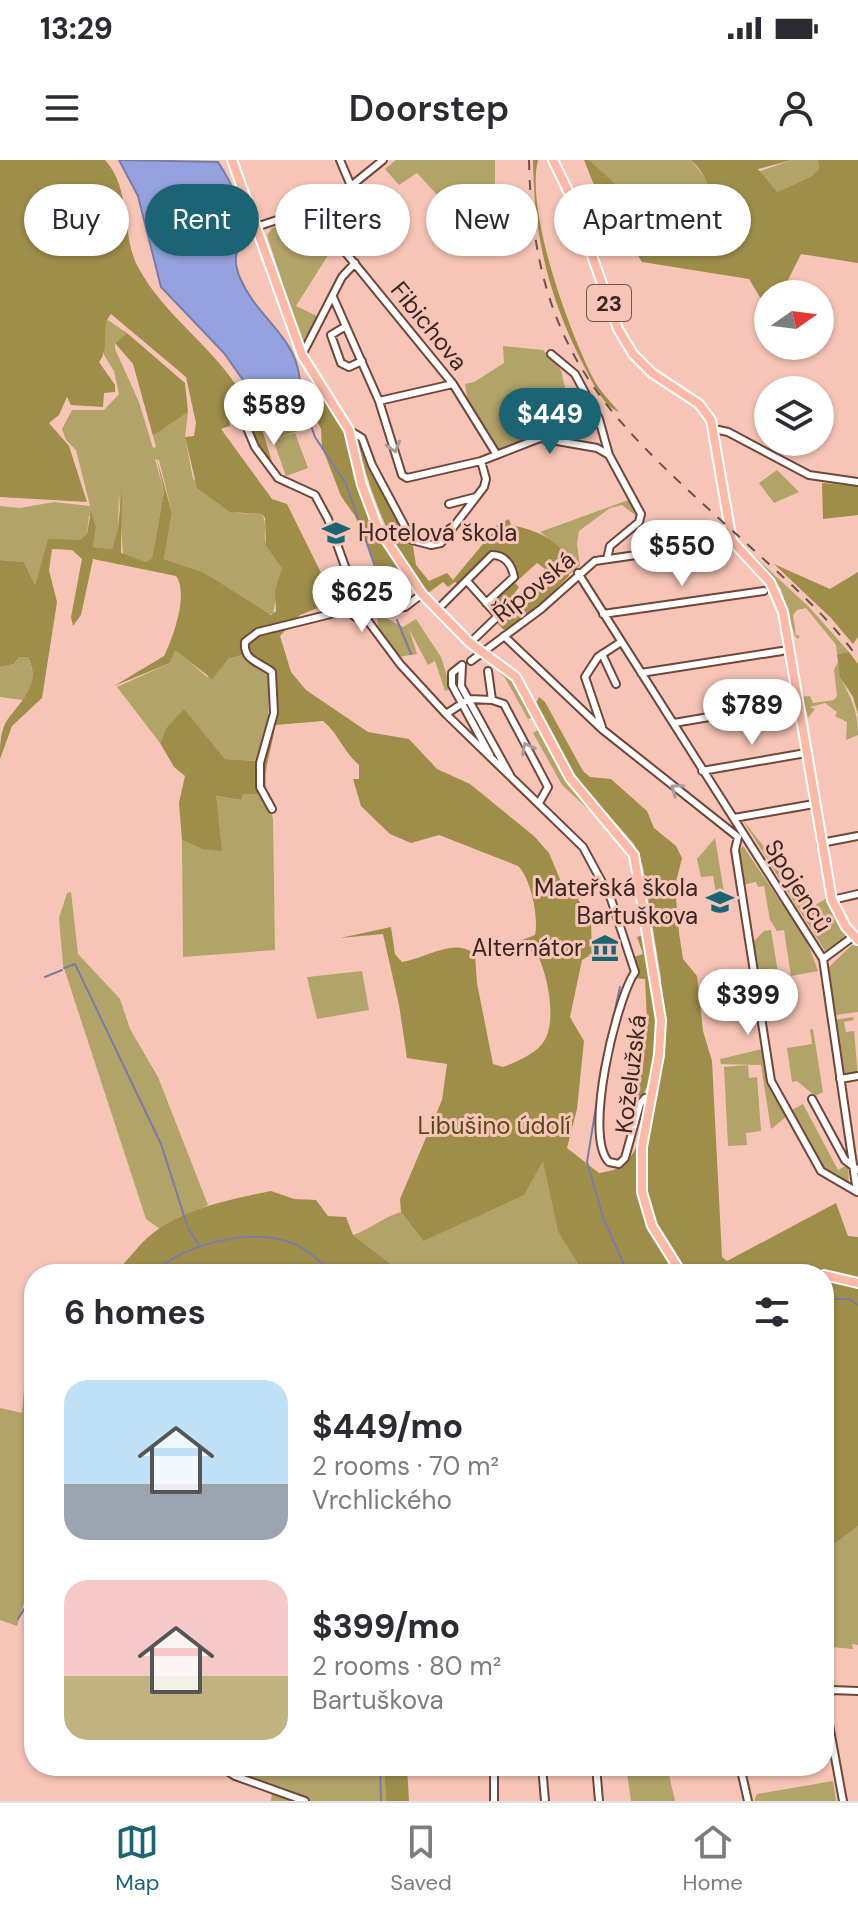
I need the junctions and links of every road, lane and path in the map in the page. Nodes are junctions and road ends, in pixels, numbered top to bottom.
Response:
1 (232, 160) edge
2 (340, 160) edge
3 (383, 160) edge
4 (553, 160) edge
5 (241, 184) edge
6 (350, 184) edge
7 (353, 184) edge
8 (259, 235) edge
9 (349, 256) edge
10 (355, 263) junction
11 (333, 297) junction
12 (346, 326) junction
13 (551, 354) dead end
14 (302, 355) junction
15 (362, 361) junction
16 (453, 384) junction
17 (320, 389) junction
18 (379, 401) junction
19 (714, 429) junction
20 (349, 430) junction
21 (497, 455) junction
22 (609, 455) junction
23 (481, 461) junction
24 (858, 482) edge
25 (477, 497) junction
26 (449, 504) dead end
27 (732, 541) junction
28 (607, 559) junction
29 (578, 573) junction
30 (467, 581) junction
31 (764, 591) dead end
32 (422, 594) junction
33 (357, 600) junction
34 (486, 603) junction
35 (351, 609) junction
36 (370, 610) junction
37 (437, 610) junction
38 (603, 614) junction
39 (365, 617) junction
40 (504, 636) junction
41 (621, 642) junction
42 (470, 643) junction
43 (481, 651) junction
44 (782, 651) dead end
45 (602, 654) junction
46 (466, 663) junction
47 (488, 671) dead end
48 (641, 673) junction
49 (616, 684) dead end
50 (469, 699) junction
51 (492, 700) junction
52 (797, 702) junction
53 (460, 703) junction
54 (446, 714) junction
55 (674, 723) junction
56 (603, 730) junction
57 (806, 753) junction
58 (493, 760) junction
59 (702, 771) junction
60 (512, 778) junction
61 (539, 803) junction
62 (814, 804) junction
63 (272, 809) dead end
64 (734, 818) junction
65 (740, 835) junction
66 (858, 836) edge
67 (821, 843) junction
68 (858, 894) edge
69 (832, 900) junction
70 (856, 938) edge
71 (823, 959) junction
72 (858, 1076) edge
73 (840, 1079) junction
74 (650, 1098) junction
75 (812, 1099) dead end
76 (855, 1169) edge
77 (857, 1193) edge
78 (676, 1264) edge
79 (834, 1277) edge
80 (858, 1283) edge
81 (834, 1691) edge
82 (858, 1691) edge
83 (834, 1752) edge
84 (235, 1776) edge
85 (494, 1776) edge
86 (543, 1776) edge
87 (597, 1776) edge
88 (742, 1776) edge
89 (305, 1801) edge
90 (494, 1801) edge
91 (545, 1801) edge
92 (599, 1801) edge
93 (748, 1801) edge
94 (843, 1801) edge

1 - 5 main road, Koželužská
2 - 6 street
3 - 7 street
4 - 19 main road, 23
8 - 14 main road, Koželužská
9 - 10 street, Fibichova
10 - 11 street
10 - 16 street, Fibichova
11 - 12 street
11 - 14 street
12 - 15 street
12 - 15 street
13 - 22 street, Řípovská
14 - 17 main road, Koželužská
15 - 18 street
16 - 18 street
16 - 21 street, Fibichova
17 - 20 main road, Koželužská
17 - 33 street
18 -> 23 street
19 - 24 street
19 - 27 main road, 23
20 - 25 street
20 - 32 main road, Koželužská
21 - 22 street
21 - 23 street
22 - 28 street, Řípovská
23 - 25 street
25 - 26 street
27 - 28 street
27 - 52 main road
28 - 29 street, Řípovská
29 - 38 street
29 - 40 street, Řípovská
30 - 34 street
30 - 34 street
30 - 37 street
31 - 38 street
32 - 36 street
32 - 37 main road, Koželužská
33 - 35 street
33 - 36 street
34 - 42 street
35 - 39 street
35 - 63 street
36 - 39 street
37 - 42 main road, Koželužská
38 - 41 street
39 - 54 street
40 - 43 street, Řípovská
40 - 56 street, Spojenců
41 - 45 street
41 - 48 street
42 - 43 main road, Koželužská
43 - 46 street, Řípovská
43 - 74 main road, Koželužská
44 - 48 street
45 - 49 street
45 - 56 street
46 - 50 street
46 - 53 street
47 - 51 street
48 - 55 street
50 - 51 street
50 - 53 street
50 - 60 street
61 -> 51 street
52 - 55 street
52 - 57 main road
53 - 54 street
53 - 58 street
54 - 58 street
55 - 59 street
65 -> 56 street, Spojenců
57 - 59 street
57 - 62 main road
58 - 60 street
59 - 64 street
60 - 61 street
61 - 74 street
62 - 64 street
62 - 67 main road
64 - 65 street
65 - 71 street, Spojenců
65 - 77 street
66 - 67 street
67 - 69 main road
68 - 69 street
69 - 70 main road
70 - 71 street
71 - 73 street
72 - 73 street
73 - 76 street
74 - 78 main road, Koželužská
75 - 76 street
76 - 77 street
79 - 80 main road
81 - 82 street
83 - 94 street
84 - 89 street
85 - 90 street
86 - 91 street
87 - 92 street
88 - 93 street

